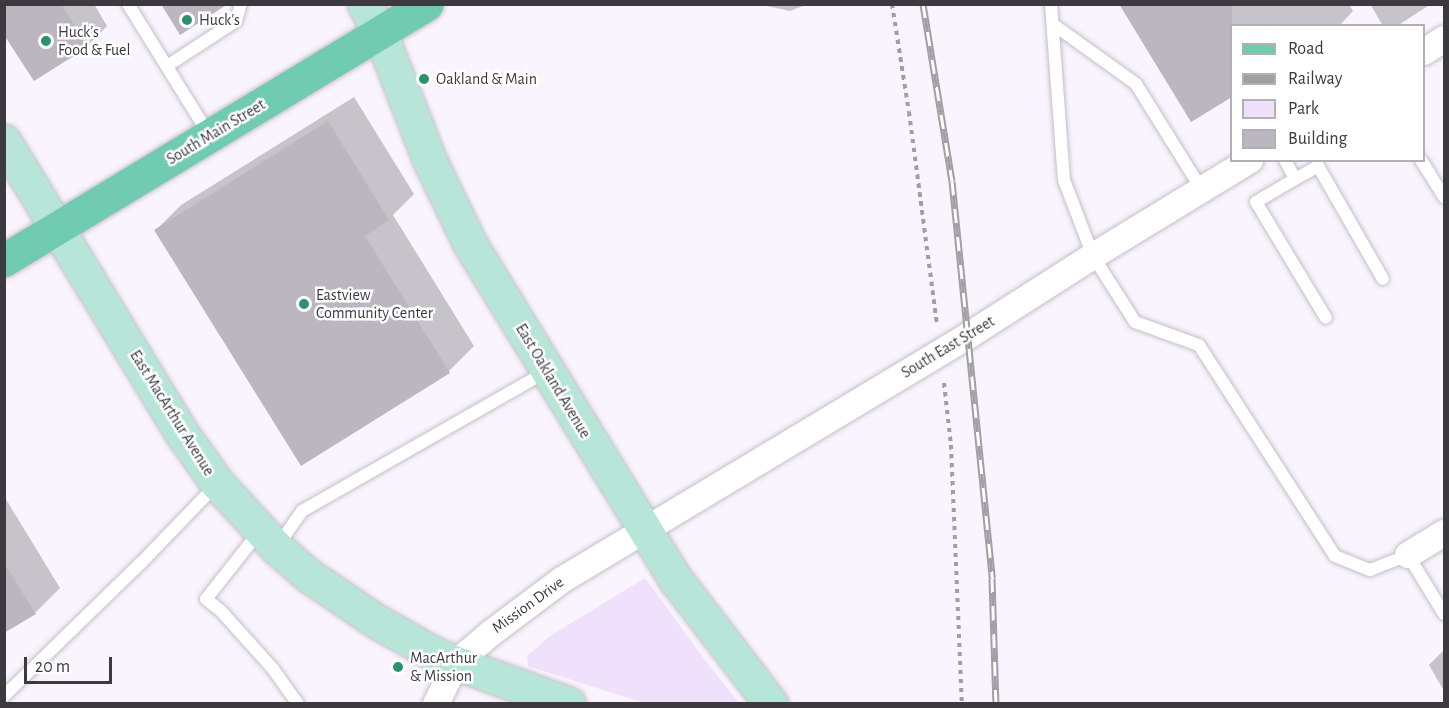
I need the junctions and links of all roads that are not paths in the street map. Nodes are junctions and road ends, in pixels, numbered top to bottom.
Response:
1 (128, 4) edge
2 (241, 4) edge
3 (364, 4) edge
4 (1051, 4) edge
5 (418, 10) edge
6 (1054, 25) junction
7 (381, 33) junction
8 (167, 66) junction
9 (210, 136) junction
10 (4, 141) edge
11 (1247, 162) edge
12 (1286, 162) edge
13 (1422, 162) edge
14 (1295, 179) junction
15 (1202, 190) junction
16 (1444, 198) edge
17 (58, 227) junction
18 (1093, 256) junction
19 (4, 260) edge
20 (1383, 279) dead end
21 (1326, 318) dead end
22 (548, 372) junction
23 (217, 483) junction
24 (643, 529) junction
25 (1444, 533) edge
26 (268, 540) junction
27 (1408, 555) junction
28 (1444, 614) edge
29 (456, 663) junction
30 (4, 696) edge
31 (298, 704) edge
32 (436, 704) edge
33 (569, 704) edge
34 (771, 704) edge

1 - 8 lane
2 - 8 lane
3 - 7 main road, East Oakland Avenue
4 - 6 lane
5 - 7 main road, South Main Street
6 - 15 lane
6 - 18 lane
7 - 9 main road, South Main Street
7 - 22 main road, East Oakland Avenue
8 - 9 lane
9 - 17 main road, South Main Street
10 - 17 main road, East MacArthur Avenue
11 - 15 street, South East Street
12 - 14 lane
13 - 16 lane
14 - 20 lane
14 - 21 lane
15 - 18 street, South East Street
17 - 19 main road, South Main Street
17 - 23 main road, East MacArthur Avenue
18 - 24 street, South East Street
18 - 27 lane
22 - 24 main road, East Oakland Avenue
22 - 26 lane
23 - 26 main road, East MacArthur Avenue
23 - 30 lane
24 - 29 street, Mission Drive
24 - 34 main road, East Oakland Avenue
25 - 27 street
26 - 29 main road, East MacArthur Avenue
26 - 31 lane
27 - 28 lane
29 - 32 street, Mission Drive
29 - 33 main road, East MacArthur Avenue

